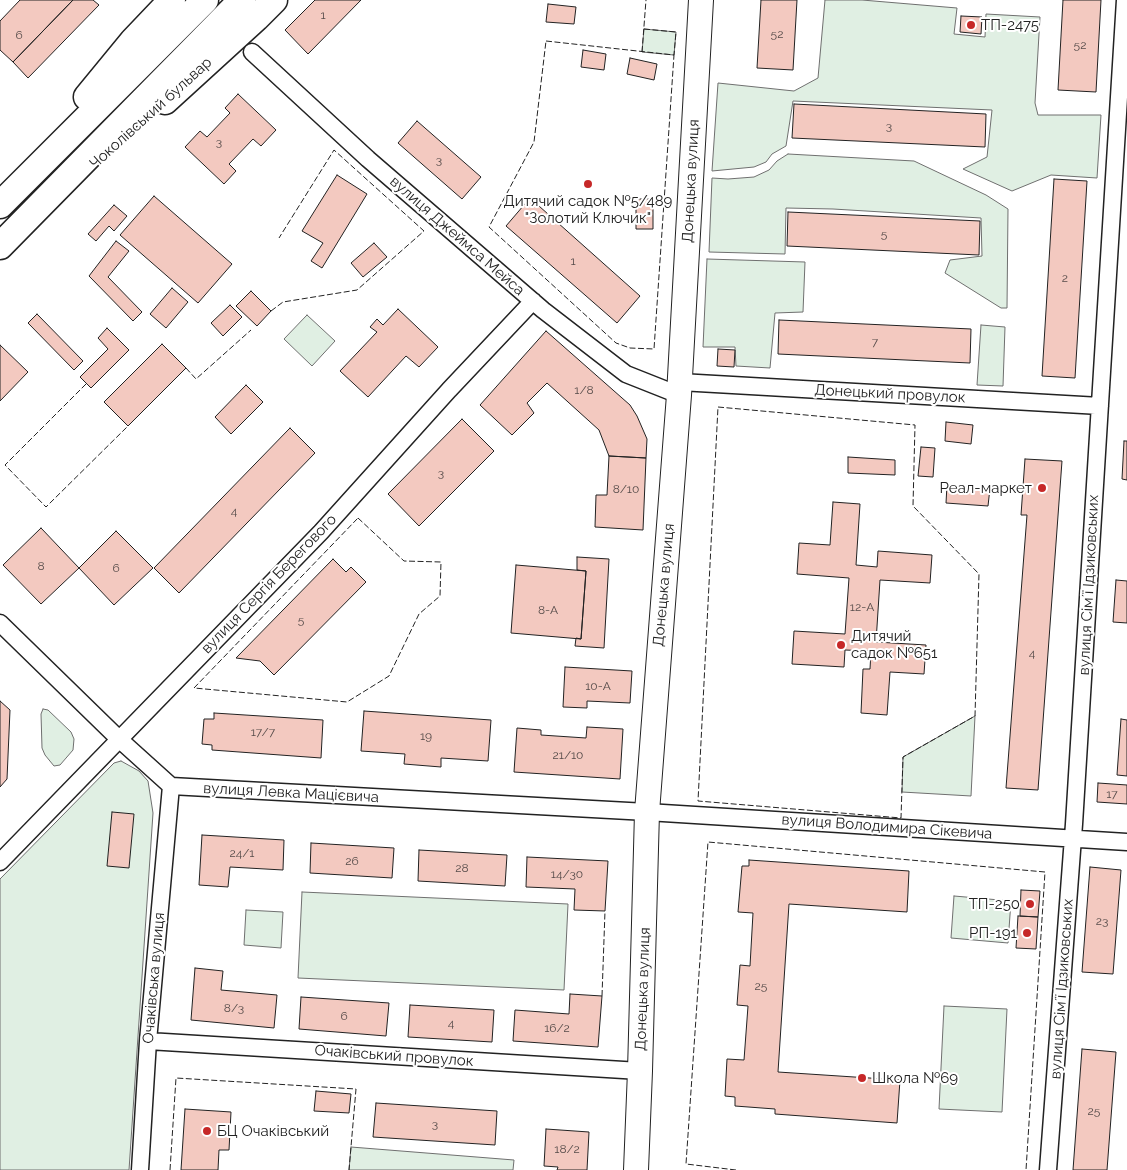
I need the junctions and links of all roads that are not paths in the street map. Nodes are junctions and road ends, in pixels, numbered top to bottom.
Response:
1 (172, 0) edge
2 (205, 0) edge
3 (242, 0) edge
4 (274, 0) edge
5 (701, 0) edge
6 (1124, 0) edge
7 (252, 52) dead end
8 (3, 202) edge
9 (23, 221) junction
10 (0, 246) edge
11 (533, 301) junction
12 (680, 389) junction
13 (1100, 406) junction
14 (0, 623) edge
15 (120, 740) junction
16 (170, 786) junction
17 (648, 812) junction
18 (1073, 839) junction
19 (1127, 842) edge
20 (0, 862) edge
21 (148, 1041) junction
22 (640, 1071) junction
23 (140, 1170) edge
24 (636, 1170) edge
25 (1048, 1170) edge

1 - 8 main road
2 - 8 main road
3 - 9 main road, Чоколівський бульвар
4 - 9 main road, Чоколівський бульвар
5 - 12 street, Донецька вулиця
6 - 13 street, вулиця Сімʼї Ідзиковських
7 - 11 street, вулиця Джеймса Мейса
9 - 10 main road, Чоколівський бульвар
11 - 12 street, вулиця Джеймса Мейса
11 - 15 street, вулиця Сергія Берегового
12 - 13 street, Донецький провулок
12 - 17 street, Донецька вулиця
13 - 18 street, вулиця Сімʼї Ідзиковських
14 - 15 street
15 - 16 street
15 - 20 street, вулиця Сергія Берегового
16 - 17 street, вулиця Левка Мацієвича
16 - 21 street, Очаківська вулиця
17 - 18 street, вулиця Володимира Сікевича
17 - 22 street, Донецька вулиця
18 - 19 street, вулиця Володимира Сікевича
18 - 25 street, вулиця Сімʼї Ідзиковських
21 - 22 street, Очаківський провулок
21 - 23 street, Очаківська вулиця
22 - 24 street, Донецька вулиця

